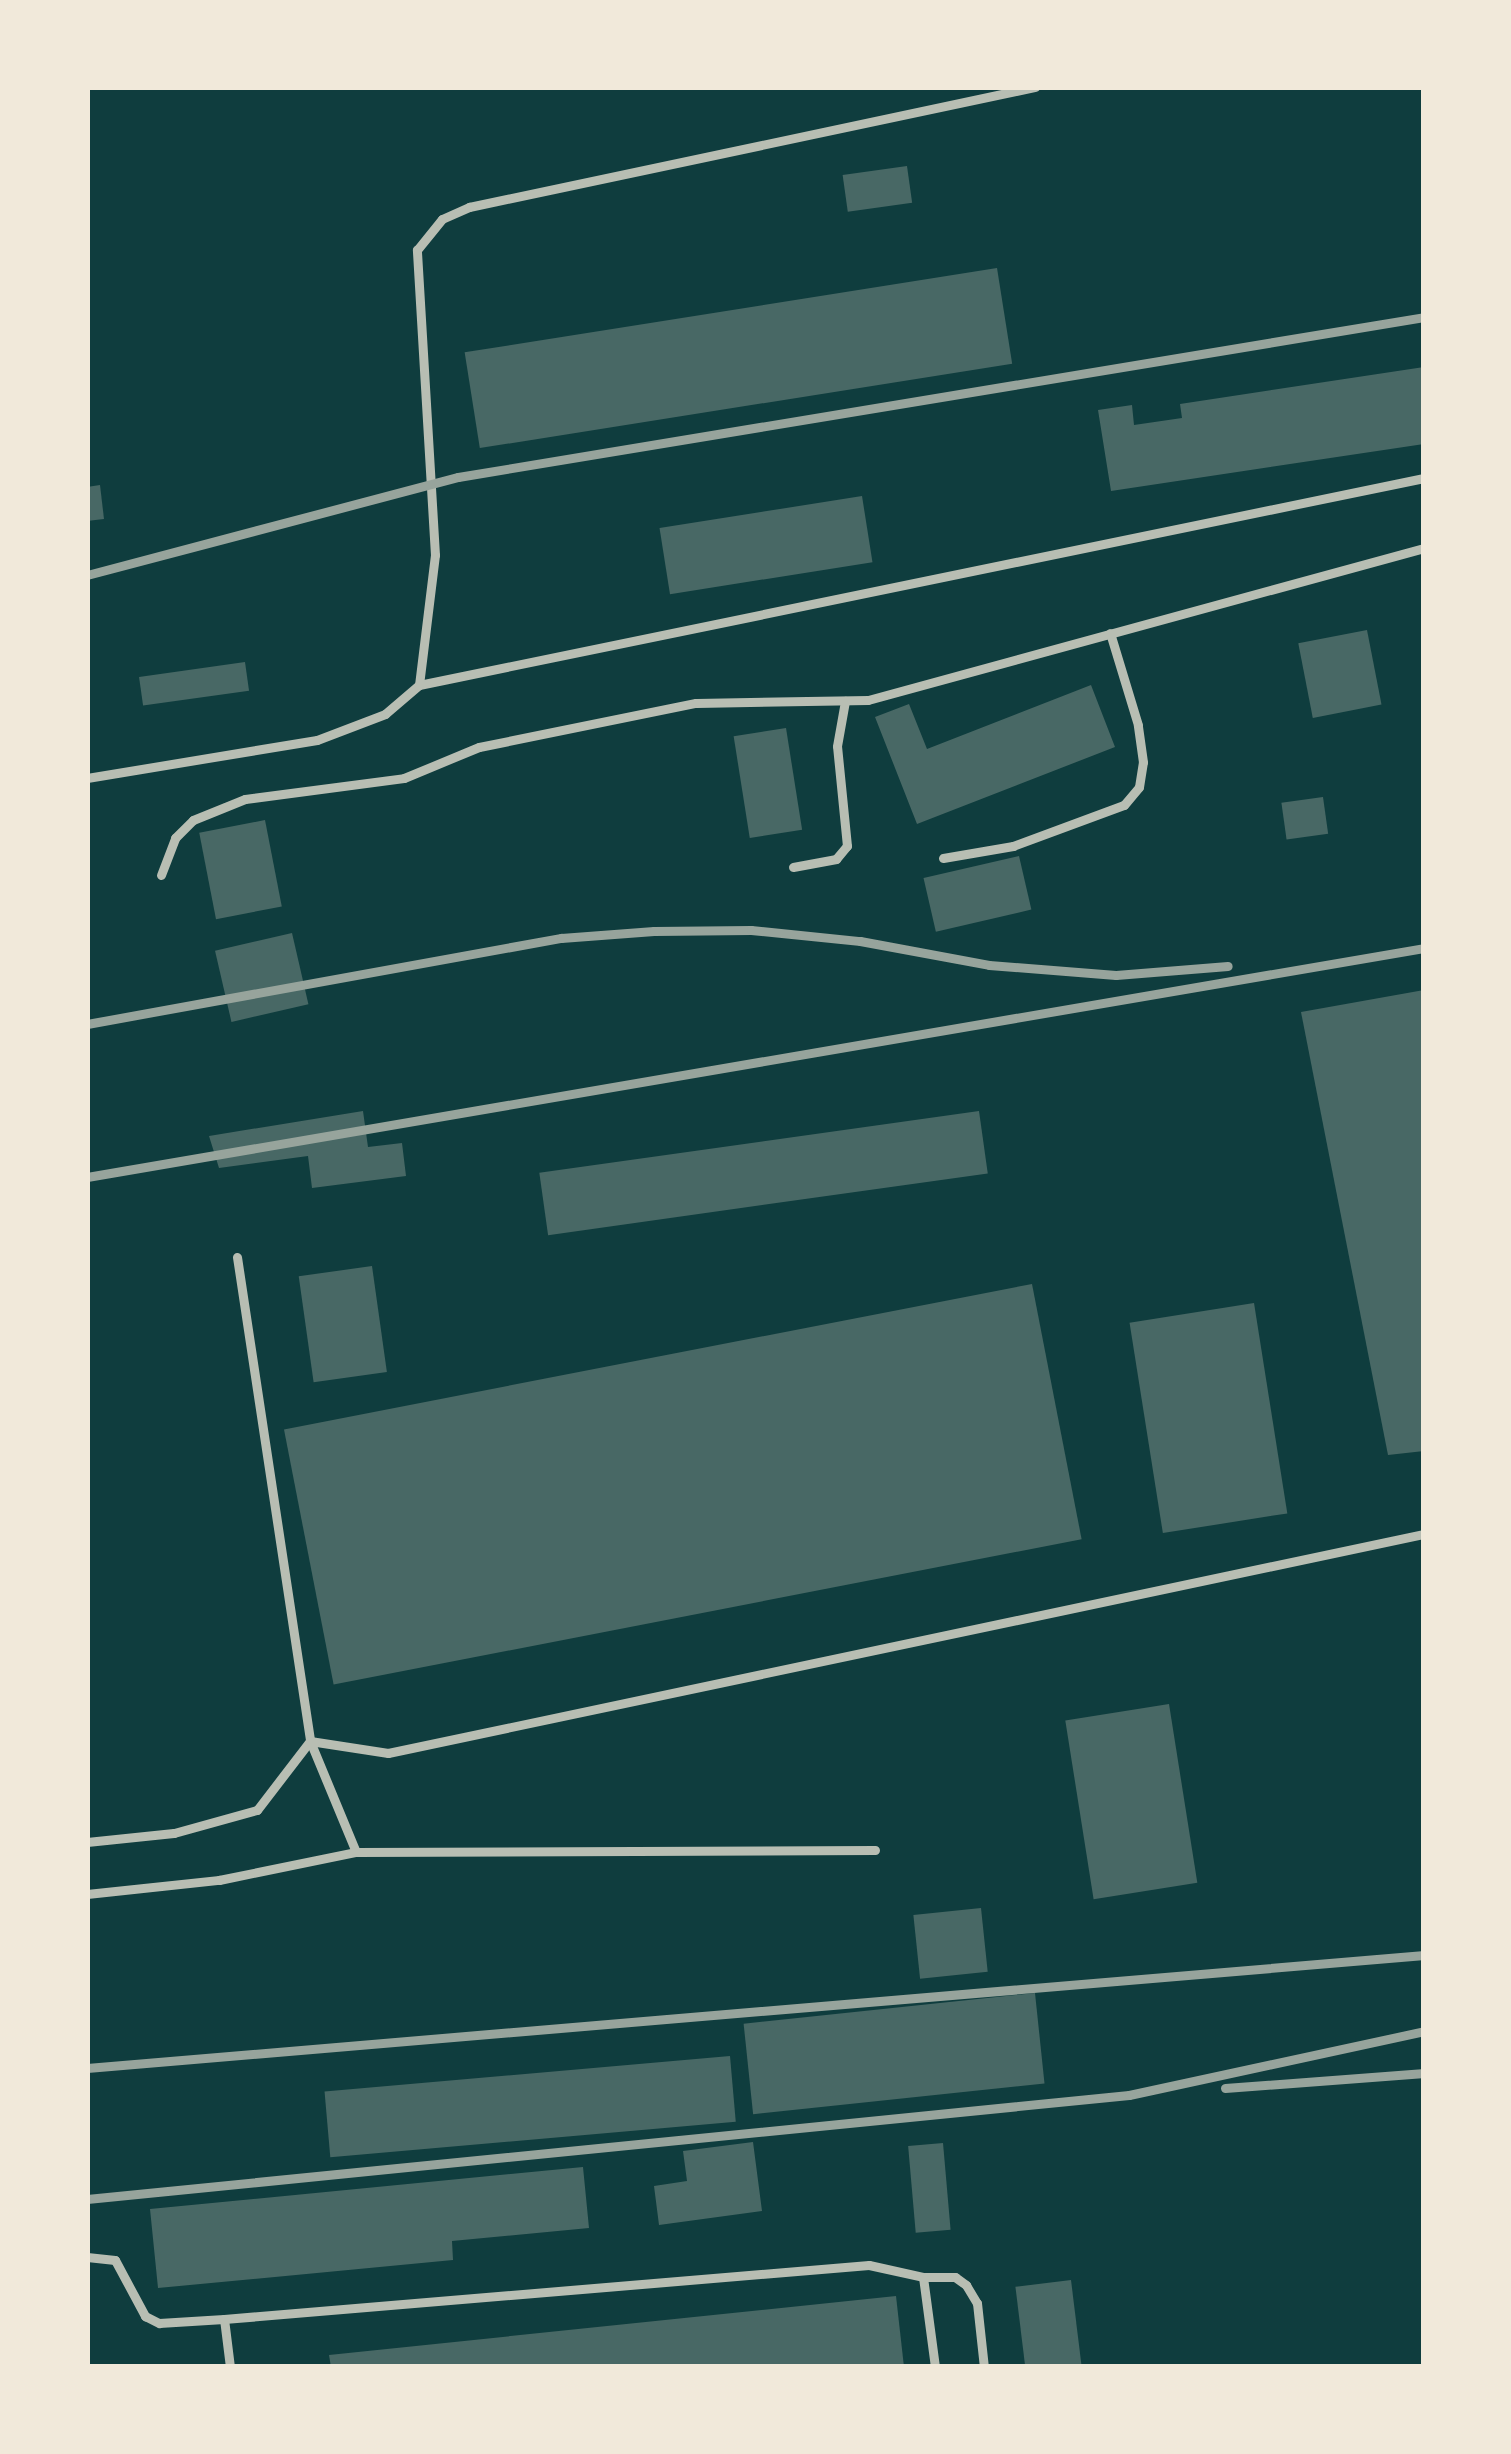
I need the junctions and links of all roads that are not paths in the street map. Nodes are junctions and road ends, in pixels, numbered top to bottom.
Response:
1 (967, 87) edge
2 (1035, 87) edge
3 (970, 101) junction
4 (1424, 478) edge
5 (1424, 548) edge
6 (1110, 633) junction
7 (419, 685) junction
8 (845, 701) junction
9 (87, 778) edge
10 (943, 858) dead end
11 (794, 867) dead end
12 (161, 875) dead end
13 (236, 1257) dead end
14 (1424, 1534) edge
15 (310, 1741) junction
16 (87, 1842) edge
17 (875, 1850) dead end
18 (356, 1852) junction
19 (87, 1894) edge
20 (87, 2257) edge
21 (923, 2277) junction
22 (224, 2319) junction
23 (230, 2367) edge
24 (935, 2367) edge
25 (984, 2367) edge

1 - 3 lane
2 - 3 lane
3 - 7 lane
4 - 7 lane
5 - 6 lane
6 - 8 lane
6 - 10 lane
7 - 9 lane
8 - 11 lane
8 - 12 lane
13 - 15 lane
14 - 15 lane
15 - 16 lane
15 - 18 lane
17 - 18 lane
18 - 19 lane
20 - 22 lane
21 - 22 lane
21 - 24 lane
21 - 25 lane
22 - 23 lane

